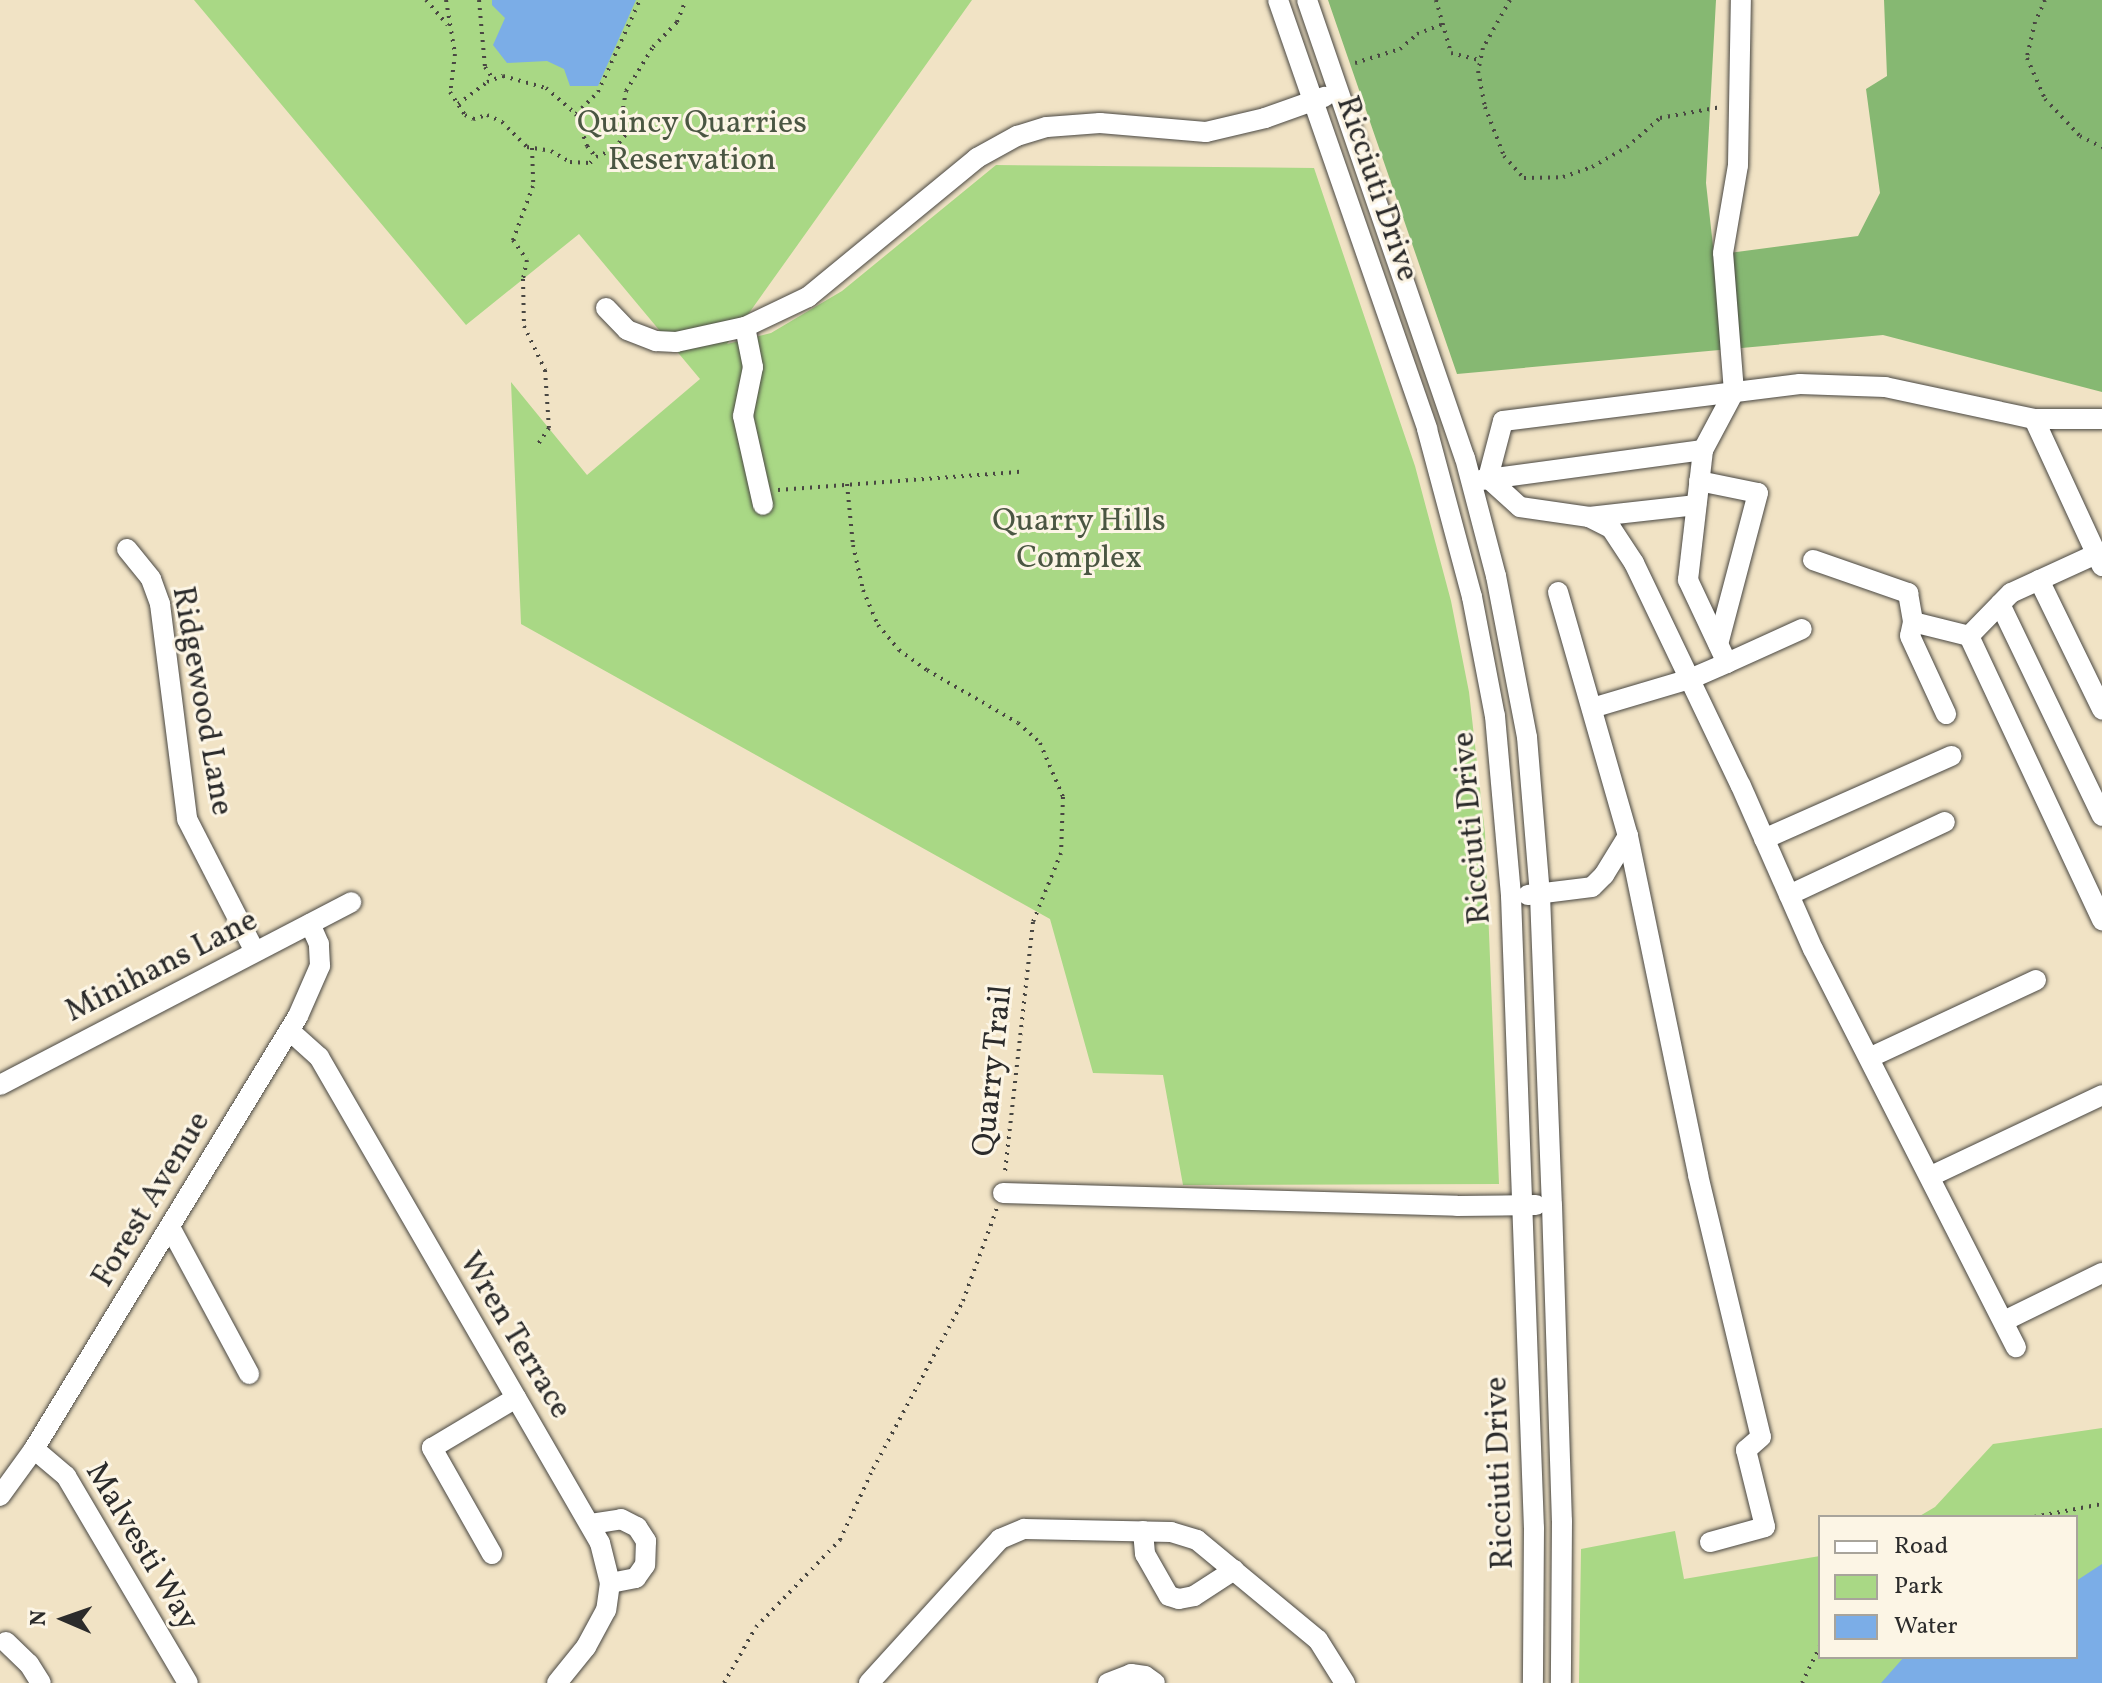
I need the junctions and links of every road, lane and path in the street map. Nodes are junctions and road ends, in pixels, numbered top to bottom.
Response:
1 (426, 0) edge
2 (446, 0) edge
3 (479, 0) edge
4 (640, 0) edge
5 (686, 0) edge
6 (1278, 0) edge
7 (1307, 0) edge
8 (1436, 0) edge
9 (1510, 0) edge
10 (1741, 0) edge
11 (2045, 0) edge
12 (1441, 25) junction
13 (450, 27) junction
14 (1480, 60) junction
15 (1355, 63) dead end
16 (493, 79) junction
17 (1339, 92) junction
18 (1314, 101) junction
19 (458, 104) junction
20 (1739, 107) junction
21 (576, 114) junction
22 (2102, 147) edge
23 (532, 148) junction
24 (596, 157) junction
25 (606, 308) dead end
26 (745, 327) junction
27 (1734, 392) junction
28 (2034, 419) junction
29 (2102, 419) edge
30 (537, 446) dead end
31 (1703, 450) junction
32 (1020, 472) dead end
33 (1480, 480) junction
34 (1699, 481) junction
35 (847, 484) junction
36 (1445, 489) junction
37 (761, 499) joint
38 (1696, 505) junction
39 (1589, 517) junction
40 (127, 549) dead end
41 (1813, 560) dead end
42 (2099, 560) edge
43 (2039, 580) junction
44 (1558, 592) dead end
45 (2000, 604) junction
46 (1913, 622) junction
47 (1802, 629) dead end
48 (1969, 636) junction
49 (1723, 653) junction
50 (1690, 679) junction
51 (1592, 708) junction
52 (2102, 709) edge
53 (1946, 714) dead end
54 (1951, 756) dead end
55 (2102, 816) edge
56 (1945, 822) dead end
57 (1628, 836) junction
58 (1764, 839) junction
59 (1540, 895) junction
60 (1789, 895) junction
61 (1511, 896) junction
62 (351, 902) dead end
63 (2102, 920) edge
64 (310, 924) junction
65 (255, 952) junction
66 (2036, 980) dead end
67 (290, 1031) junction
68 (1871, 1057) junction
69 (0, 1085) edge
70 (2102, 1095) edge
71 (1931, 1176) junction
72 (1003, 1193) junction
73 (1522, 1205) junction
74 (1552, 1205) junction
75 (170, 1227) junction
76 (2102, 1273) edge
77 (2004, 1321) junction
78 (2016, 1347) dead end
79 (249, 1374) dead end
80 (516, 1398) junction
81 (34, 1449) junction
82 (3, 1487) edge
83 (2102, 1504) edge
84 (2044, 1515) edge
85 (591, 1524) junction
86 (1143, 1531) junction
87 (1710, 1542) dead end
88 (492, 1554) dead end
89 (1234, 1570) junction
90 (610, 1583) junction
91 (6, 1642) dead end
92 (1818, 1650) edge
93 (41, 1683) edge
94 (188, 1683) edge
95 (557, 1683) edge
96 (724, 1683) edge
97 (869, 1683) edge
98 (1108, 1683) edge
99 (1155, 1683) edge
100 (1345, 1683) edge
101 (1533, 1683) edge
102 (1561, 1683) edge
103 (1802, 1683) edge

1 - 13 path
2 - 13 path
3 - 16 path
4 - 21 path
5 - 24 path
6 - 18 street, Ricciuti Drive
7 - 17 street, Ricciuti Drive
8 - 12 path
9 - 14 path
10 - 20 street
11 - 22 path
12 - 14 path
12 - 15 path
13 - 19 path
14 - 20 path
16 - 19 path
16 - 21 path
17 - 18 street
17 - 33 street, Ricciuti Drive
18 - 26 street
18 - 36 street, Ricciuti Drive
19 - 23 path
20 - 27 street
21 - 24 path
23 - 24 path
23 - 30 path
25 - 26 street
26 - 37 street
27 - 28 street
27 - 31 street
27 - 33 street
28 - 29 street
28 - 42 street
31 - 33 street
31 - 34 street
32 - 35 path
33 - 36 street
33 - 39 street
33 - 59 street, Ricciuti Drive
34 - 38 street
34 - 49 street
35 - 37 path
35 - 72 path, Quarry Trail
36 - 61 street, Ricciuti Drive
38 - 39 street
38 - 49 street
39 - 50 street
40 - 65 street, Ridgewood Lane
41 - 46 street
42 - 43 street
43 - 45 street
43 - 52 street
44 - 51 street
45 - 48 street
45 - 55 street
46 - 48 street
46 - 53 street
47 - 49 street
48 - 63 street
49 - 50 street
50 - 51 street
50 - 58 street
51 - 57 street
54 - 58 street
56 - 60 street
57 - 59 street
57 - 87 street
58 - 60 street
59 - 61 street
59 - 74 street, Ricciuti Drive
60 - 68 street
61 - 73 street, Ricciuti Drive
62 - 64 street, Minihans Lane
64 - 65 street, Minihans Lane
64 - 67 street, Forest Avenue
65 - 69 street, Minihans Lane
66 - 68 street
67 - 75 street, Forest Avenue
67 - 80 street, Wren Terrace
68 - 71 street
70 - 71 street
71 - 77 street
72 - 73 street
72 - 96 path, Quarry Trail
73 - 74 street
73 - 101 street, Ricciuti Drive
74 - 102 street, Ricciuti Drive
75 - 79 street
75 - 81 street, Forest Avenue
76 - 77 street
77 - 78 street
80 - 85 street, Wren Terrace
80 - 88 street
81 - 82 street, Forest Avenue
81 - 94 street, Malvesti Way
83 - 84 path
85 - 90 street, Wren Terrace
85 - 90 street
86 - 89 street
86 - 89 street
86 - 97 street
89 - 100 street
90 - 95 street, Wren Terrace
91 - 93 street
92 - 103 path
98 - 99 street

